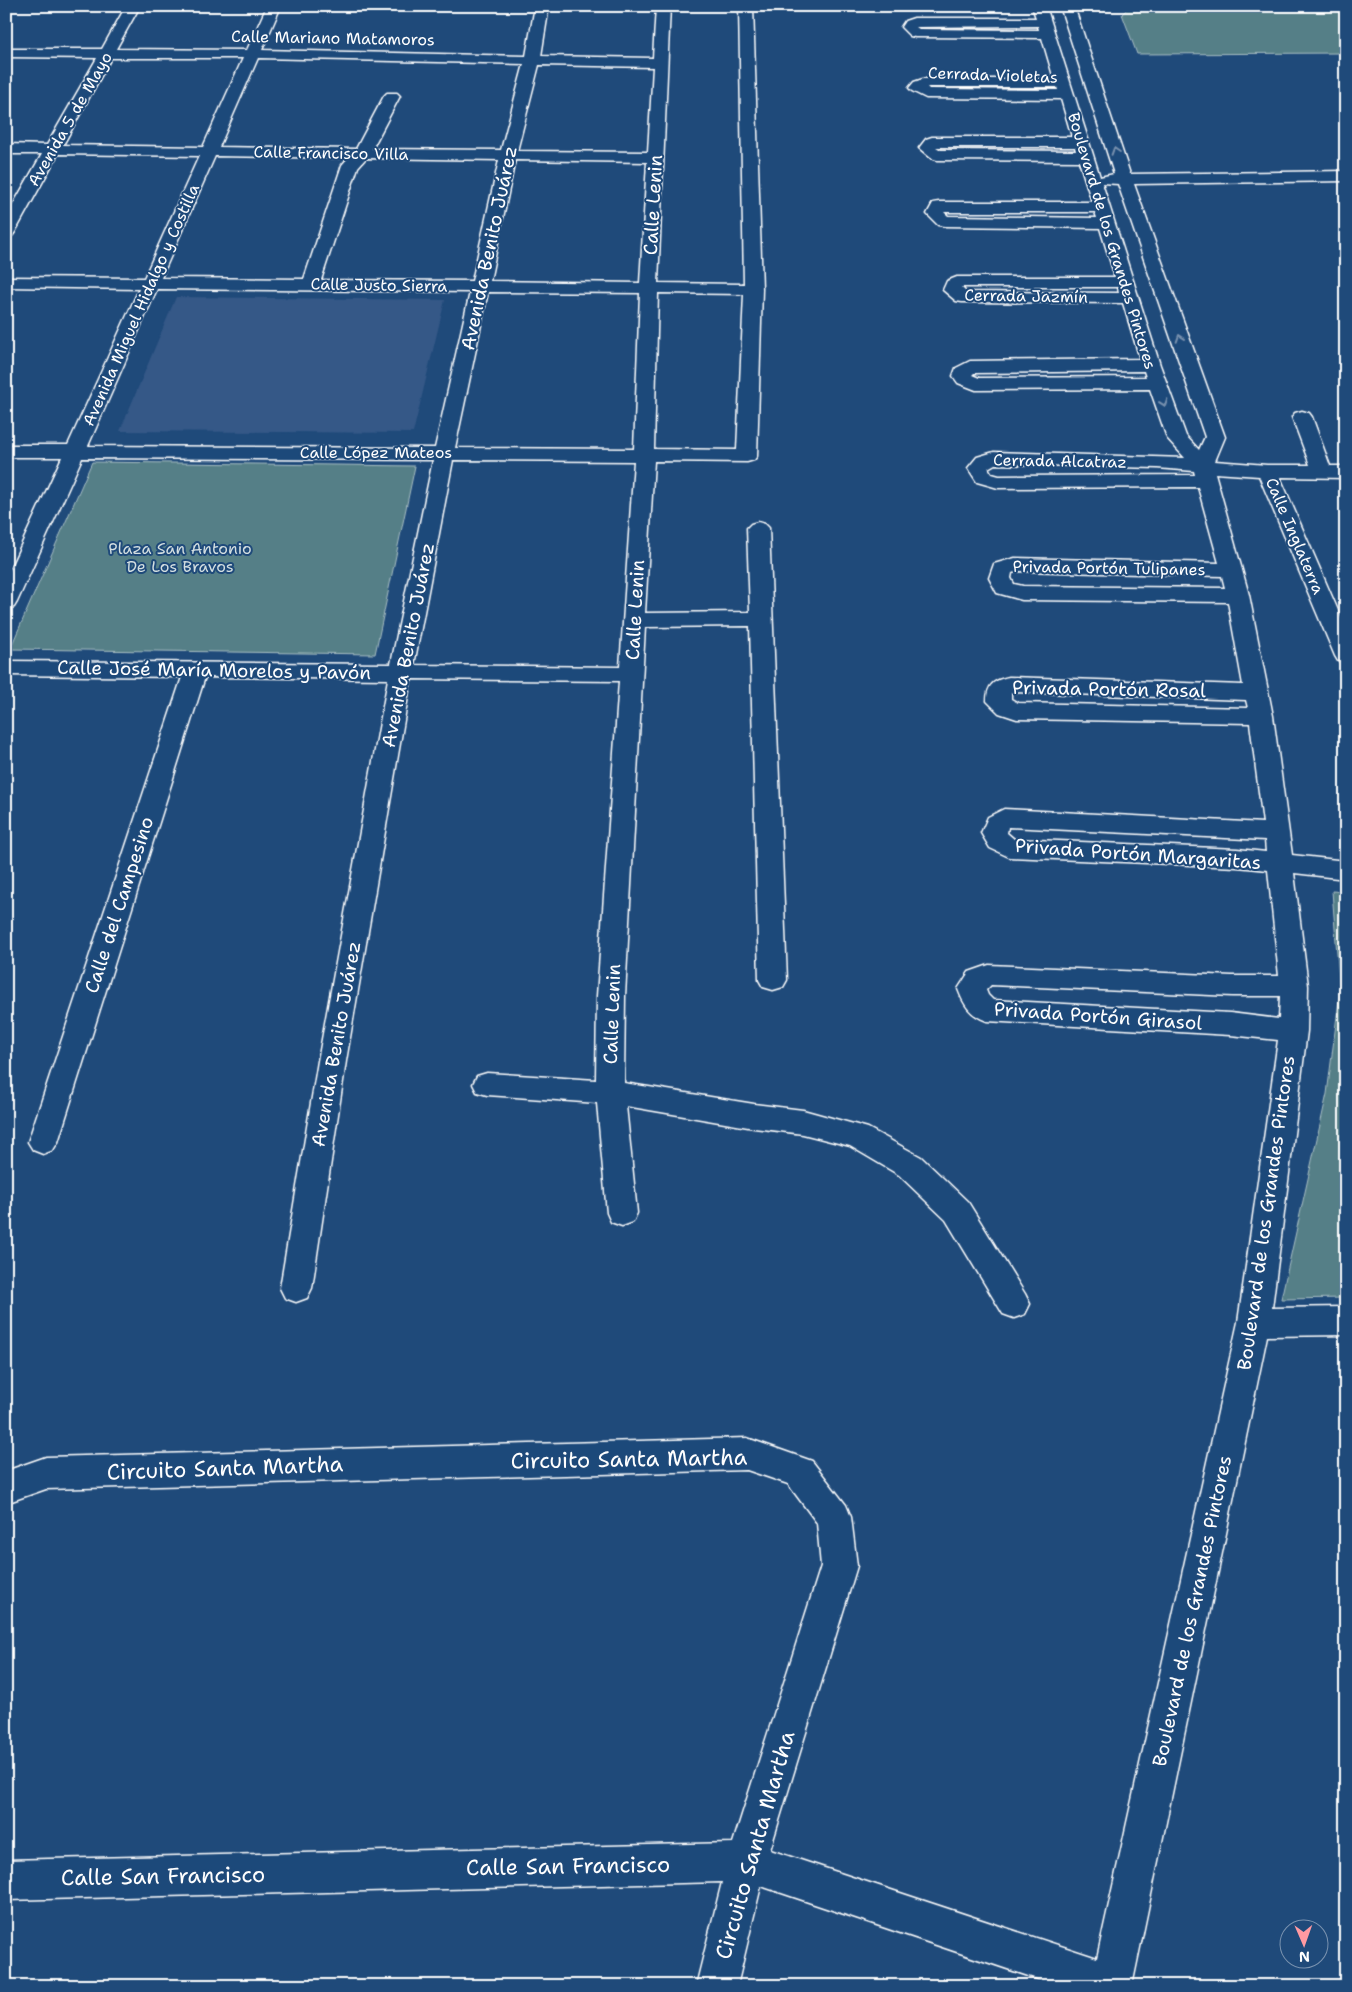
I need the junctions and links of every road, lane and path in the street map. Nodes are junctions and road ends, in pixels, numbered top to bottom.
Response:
1 (133, 6) edge
2 (274, 6) edge
3 (542, 6) edge
4 (664, 6) edge
5 (746, 6) edge
6 (1068, 6) edge
7 (1043, 21) edge
8 (6, 53) edge
9 (108, 53) junction
10 (252, 54) junction
11 (533, 59) junction
12 (660, 63) junction
13 (1065, 89) junction
14 (392, 96) dead end
15 (6, 149) edge
16 (1084, 149) junction
17 (52, 150) junction
18 (209, 151) junction
19 (362, 153) junction
20 (508, 155) junction
21 (655, 157) junction
22 (1346, 176) edge
23 (1094, 183) junction
24 (1126, 183) junction
25 (1346, 184) edge
26 (1086, 215) junction
27 (1104, 215) junction
28 (6, 232) edge
29 (6, 282) edge
30 (149, 283) junction
31 (311, 284) junction
32 (480, 286) junction
33 (649, 288) junction
34 (752, 289) junction
35 (1127, 290) junction
36 (1151, 365) junction
37 (1158, 383) junction
38 (1302, 417) dead end
39 (77, 451) junction
40 (6, 452) edge
41 (444, 453) junction
42 (644, 455) junction
43 (1267, 471) junction
44 (1322, 472) junction
45 (1346, 472) edge
46 (1205, 474) junction
47 (758, 528) dead end
48 (1230, 570) junction
49 (1238, 595) junction
50 (6, 602) edge
51 (634, 620) junction
52 (761, 620) junction
53 (1346, 656) edge
54 (6, 668) edge
55 (196, 669) junction
56 (402, 672) junction
57 (631, 674) junction
58 (1259, 704) junction
59 (1277, 832) junction
60 (1281, 864) junction
61 (1346, 870) edge
62 (773, 980) dead end
63 (1294, 986) junction
64 (1293, 1031) junction
65 (487, 1084) dead end
66 (610, 1092) junction
67 (43, 1142) dead end
68 (622, 1213) dead end
69 (296, 1288) dead end
70 (1014, 1304) dead end
71 (1346, 1321) edge
72 (1254, 1322) junction
73 (6, 1487) edge
74 (747, 1862) junction
75 (6, 1880) edge
76 (1111, 1984) edge
77 (716, 1986) edge

1 - 9 street, Avenida 5 de Mayo
2 - 10 street, Avenida Miguel Hidalgo y Costilla
3 - 11 street, Avenida Benito Juárez
4 - 12 street, Calle Lenin
5 - 34 street
24 -> 6 street, Boulevard de los Grandes Pintores
7 - 7 street
7 - 13 street, Boulevard de los Grandes Pintores
8 - 9 street, Calle Mariano Matamoros
9 - 10 street, Calle Mariano Matamoros
9 - 17 street, Avenida 5 de Mayo
10 - 11 street, Calle Mariano Matamoros
10 - 18 street, Avenida Miguel Hidalgo y Costilla
11 - 12 street, Calle Mariano Matamoros
11 - 20 street, Avenida Benito Juárez
12 - 21 street, Calle Lenin
13 - 13 street, Cerrada Violetas
13 - 16 street, Boulevard de los Grandes Pintores
14 - 19 street
15 - 17 street, Calle Francisco Villa
16 - 16 street
16 - 23 street, Boulevard de los Grandes Pintores
17 - 18 street, Calle Francisco Villa
17 - 28 street, Avenida 5 de Mayo
18 - 19 street, Calle Francisco Villa
18 - 30 street, Avenida Miguel Hidalgo y Costilla
19 - 20 street, Calle Francisco Villa
19 - 31 street
20 - 21 street, Calle Francisco Villa
20 - 32 street, Avenida Benito Juárez
21 - 33 street, Calle Lenin
22 - 24 street
23 - 24 street
23 - 27 street, Boulevard de los Grandes Pintores
24 - 25 street
46 -> 24 street, Boulevard de los Grandes Pintores
26 - 26 street
26 - 27 street
27 - 35 street, Boulevard de los Grandes Pintores
29 - 30 street, Calle Justo Sierra
30 - 31 street, Calle Justo Sierra
30 - 39 street, Avenida Miguel Hidalgo y Costilla
31 - 32 street, Calle Justo Sierra
32 - 33 street, Calle Justo Sierra
32 - 41 street, Avenida Benito Juárez
33 - 34 street, Calle Justo Sierra
33 - 42 street, Calle Lenin
34 - 42 street, Calle López Mateos
35 - 35 street, Cerrada Jazmín
35 - 36 street, Boulevard de los Grandes Pintores
36 - 37 street, Boulevard de los Grandes Pintores
36 - 37 street
37 -> 46 street, Boulevard de los Grandes Pintores
38 - 44 street
39 - 40 street, Calle López Mateos
39 - 41 street, Calle López Mateos
39 - 50 street, Avenida Miguel Hidalgo y Costilla
41 - 42 street, Calle López Mateos
41 - 56 street, Avenida Benito Juárez
42 - 51 street, Calle Lenin
43 - 44 street
43 - 46 street
43 - 53 street, Calle Inglaterra
44 - 45 street
46 - 46 street, Cerrada Alcatraz
46 - 48 street, Boulevard de los Grandes Pintores
47 - 52 street
48 - 49 street, Boulevard de los Grandes Pintores
48 - 49 street, Privada Portón Tulipanes
49 - 58 street, Boulevard de los Grandes Pintores
51 - 52 street
51 - 57 street, Calle Lenin
52 - 62 street
54 - 55 street, Calle José María Morelos y Pavón
55 - 56 street, Calle José María Morelos y Pavón
55 - 67 street, Calle del Campesino
56 - 57 street, Calle José María Morelos y Pavón
56 - 69 street, Avenida Benito Juárez
57 - 66 street, Calle Lenin
58 - 58 street, Privada Portón Rosal
58 - 59 street, Boulevard de los Grandes Pintores
59 - 60 street, Boulevard de los Grandes Pintores
59 - 60 street, Privada Portón Margaritas
60 - 61 street
60 - 63 street, Boulevard de los Grandes Pintores
63 - 64 street, Boulevard de los Grandes Pintores
63 - 64 street, Privada Portón Girasol
64 - 72 street, Boulevard de los Grandes Pintores
65 - 66 street
66 - 68 street, Calle Lenin
66 - 70 street
71 - 72 street
72 - 76 street, Boulevard de los Grandes Pintores
73 - 74 street, Circuito Santa Martha
74 - 75 street, Calle San Francisco
74 - 76 street, Calle San Francisco
74 - 77 street, Circuito Santa Martha

